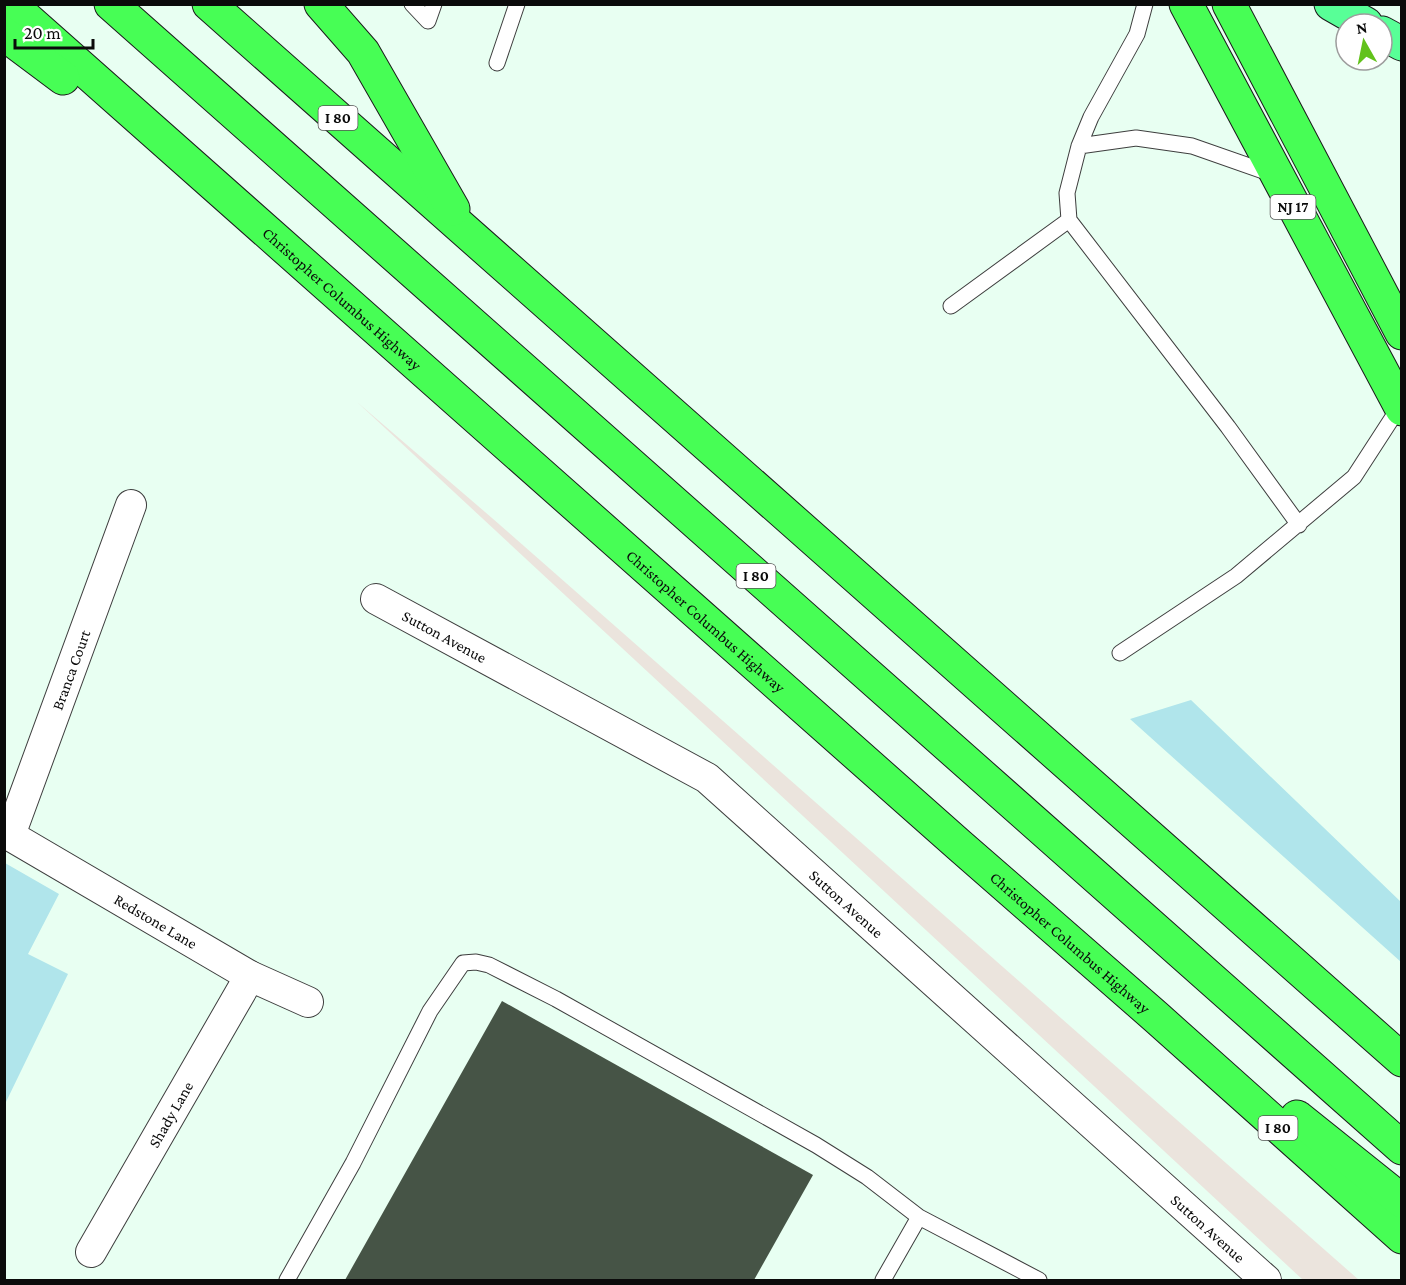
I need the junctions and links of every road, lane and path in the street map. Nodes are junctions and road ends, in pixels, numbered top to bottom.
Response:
1 (10, 4) edge
2 (111, 4) edge
3 (209, 4) edge
4 (321, 4) edge
5 (412, 4) edge
6 (434, 4) edge
7 (517, 4) edge
8 (1145, 4) edge
9 (1186, 4) edge
10 (1229, 4) edge
11 (1331, 4) edge
12 (1345, 12) edge
13 (4, 34) edge
14 (497, 63) dead end
15 (1080, 146) junction
16 (1276, 176) junction
17 (1069, 220) junction
18 (259, 225) junction
19 (466, 232) junction
20 (1377, 286) junction
21 (951, 306) dead end
22 (1401, 312) edge
23 (1401, 333) edge
24 (1401, 408) edge
25 (131, 505) dead end
26 (1299, 525) junction
27 (376, 599) dead end
28 (1120, 653) dead end
29 (7, 834) edge
30 (250, 976) junction
31 (308, 1002) dead end
32 (1156, 1017) junction
33 (1401, 1060) edge
34 (1401, 1148) edge
35 (1401, 1201) edge
36 (919, 1217) junction
37 (1401, 1237) edge
38 (91, 1252) dead end
39 (286, 1281) edge
40 (883, 1281) edge
41 (1039, 1281) edge
42 (1266, 1281) edge

1 - 18 highway, Christopher Columbus Highway / I 80
2 - 34 highway, I 80
3 - 19 highway, I 80
4 - 19 highway
5 - 6 lane
7 - 14 lane
8 - 15 lane
9 - 16 highway, NJ 17
10 - 20 highway, NJ 17
11 - 12 main road
13 - 18 highway
15 - 16 lane
15 - 17 lane
16 - 24 highway, NJ 17
17 - 21 lane
17 - 26 lane
18 - 32 highway, Christopher Columbus Highway / I 80
19 - 33 highway, I 80
20 - 22 highway
20 - 23 highway, NJ 17
24 - 26 lane
25 - 29 street, Branca Court
26 - 28 lane
27 - 42 street, Sutton Avenue
29 - 30 street, Redstone Lane
30 - 31 street, Redstone Lane
30 - 38 street, Shady Lane
32 - 35 highway
32 - 37 highway, Christopher Columbus Highway / I 80
36 - 39 lane
36 - 40 lane
36 - 41 lane

